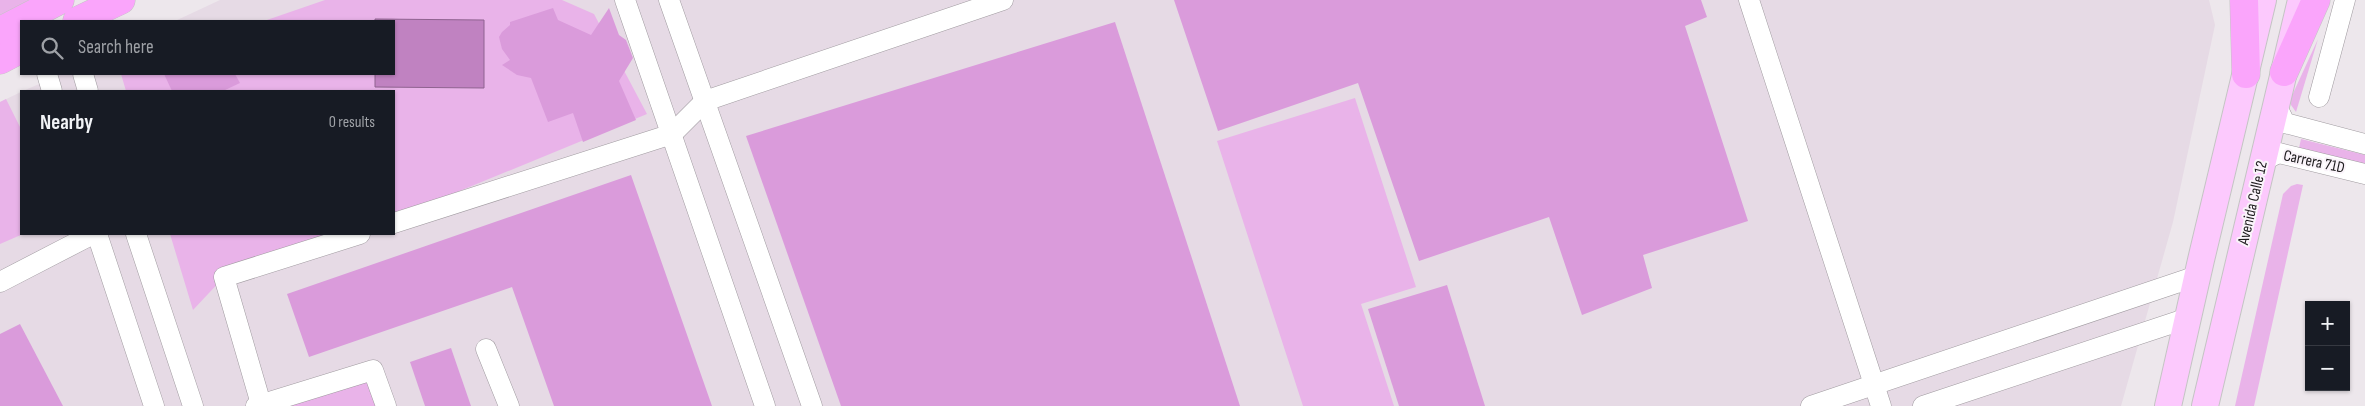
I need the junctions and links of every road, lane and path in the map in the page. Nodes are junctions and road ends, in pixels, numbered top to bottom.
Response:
1 (60, 0) edge
2 (121, 0) edge
3 (624, 0) edge
4 (668, 0) edge
5 (1004, 0) edge
6 (1749, 0) edge
7 (2244, 0) edge
8 (2263, 0) edge
9 (2301, 0) edge
10 (2316, 0) edge
11 (2344, 0) edge
12 (21, 20) edge
13 (79, 20) edge
14 (20, 21) edge
15 (0, 31) edge
16 (20, 50) edge
17 (0, 60) edge
18 (2284, 72) junction
19 (2246, 74) junction
20 (46, 75) edge
21 (83, 75) edge
22 (52, 90) edge
23 (88, 90) edge
24 (2319, 97) dead end
25 (704, 101) junction
26 (2276, 105) junction
27 (672, 134) junction
28 (2365, 144) edge
29 (2264, 160) junction
30 (2365, 174) edge
31 (395, 223) edge
32 (90, 235) edge
33 (97, 235) edge
34 (136, 235) edge
35 (357, 235) edge
36 (2197, 276) junction
37 (0, 282) edge
38 (2188, 318) junction
39 (486, 349) dead end
40 (1874, 386) junction
41 (259, 405) edge
42 (154, 406) edge
43 (193, 406) edge
44 (386, 406) edge
45 (509, 406) edge
46 (765, 406) edge
47 (812, 406) edge
48 (1811, 406) edge
49 (1881, 406) edge
50 (1923, 406) edge
51 (2168, 406) edge
52 (2205, 406) edge

1 - 12 highway
2 - 13 highway
3 - 27 street
4 - 25 street
5 - 25 street
6 - 40 street
7 - 19 highway
8 - 19 main road
9 - 18 main road, Avenida Calle 12
10 - 18 highway
11 - 24 street
14 - 15 highway
16 - 17 highway
18 - 26 main road, Avenida Calle 12
19 - 36 main road
20 - 22 street
21 - 23 street
25 - 27 street
25 - 47 street
26 - 28 street, Carrera 71D
26 - 29 main road, Avenida Calle 12
27 - 31 street
27 - 46 street
29 - 30 street, Carrera 71D
29 - 52 main road, Avenida Calle 12
32 - 37 street
33 - 42 street
34 - 43 street
35 - 41 street
36 - 38 main road
36 - 40 street
38 - 50 street
38 - 51 main road
39 - 45 street
40 - 48 street
40 - 49 street
41 - 44 street

